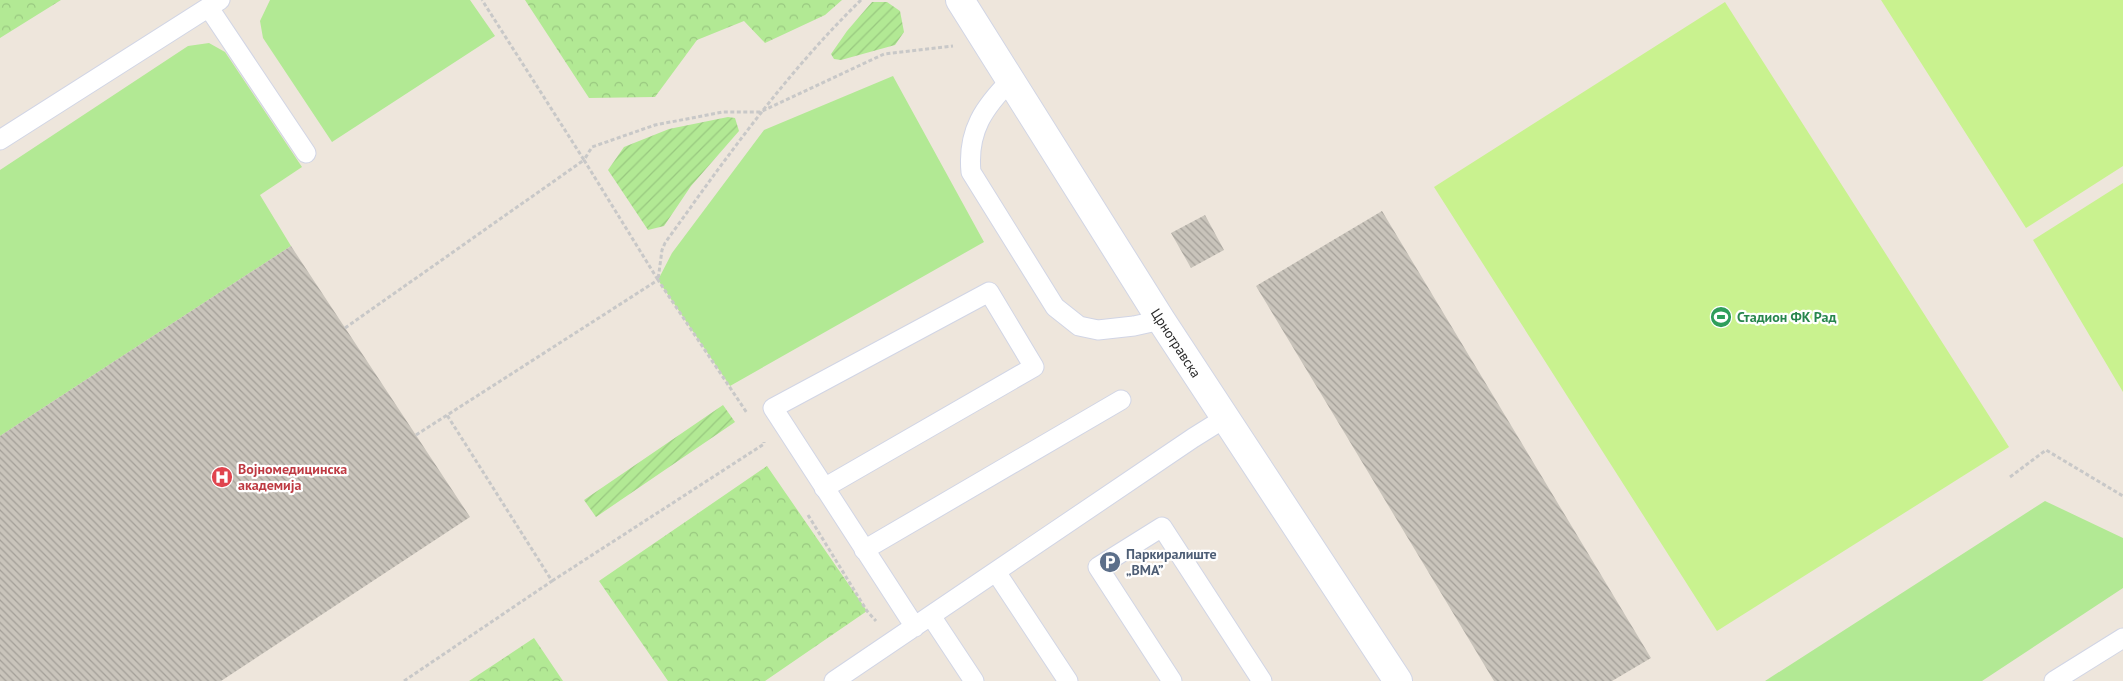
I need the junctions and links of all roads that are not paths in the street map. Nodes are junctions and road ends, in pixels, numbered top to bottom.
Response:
1 (960, 0) edge
2 (214, 4) edge
3 (1012, 79) junction
4 (0, 140) edge
5 (306, 153) dead end
6 (1161, 320) junction
7 (1121, 400) dead end
8 (1225, 418) junction
9 (824, 488) junction
10 (864, 550) junction
11 (996, 572) junction
12 (931, 616) junction
13 (915, 627) junction
14 (2123, 638) edge
15 (856, 675) edge
16 (834, 681) edge
17 (974, 681) edge
18 (1068, 681) edge
19 (1172, 681) edge
20 (1262, 681) edge
21 (1398, 681) edge
22 (2054, 681) edge

1 - 3 main road, Црнотравска
2 - 4 lane
2 - 5 lane
3 - 6 main road, Црнотравска
3 - 6 lane
6 - 8 main road, Црнотравска
7 - 10 lane
8 - 11 lane
8 - 21 main road, Црнотравска
9 - 9 lane
9 - 10 lane
10 - 13 lane
11 - 12 lane
11 - 18 lane
12 - 13 lane
12 - 17 lane
13 - 15 lane
14 - 22 lane
15 - 16 lane
19 - 20 lane

